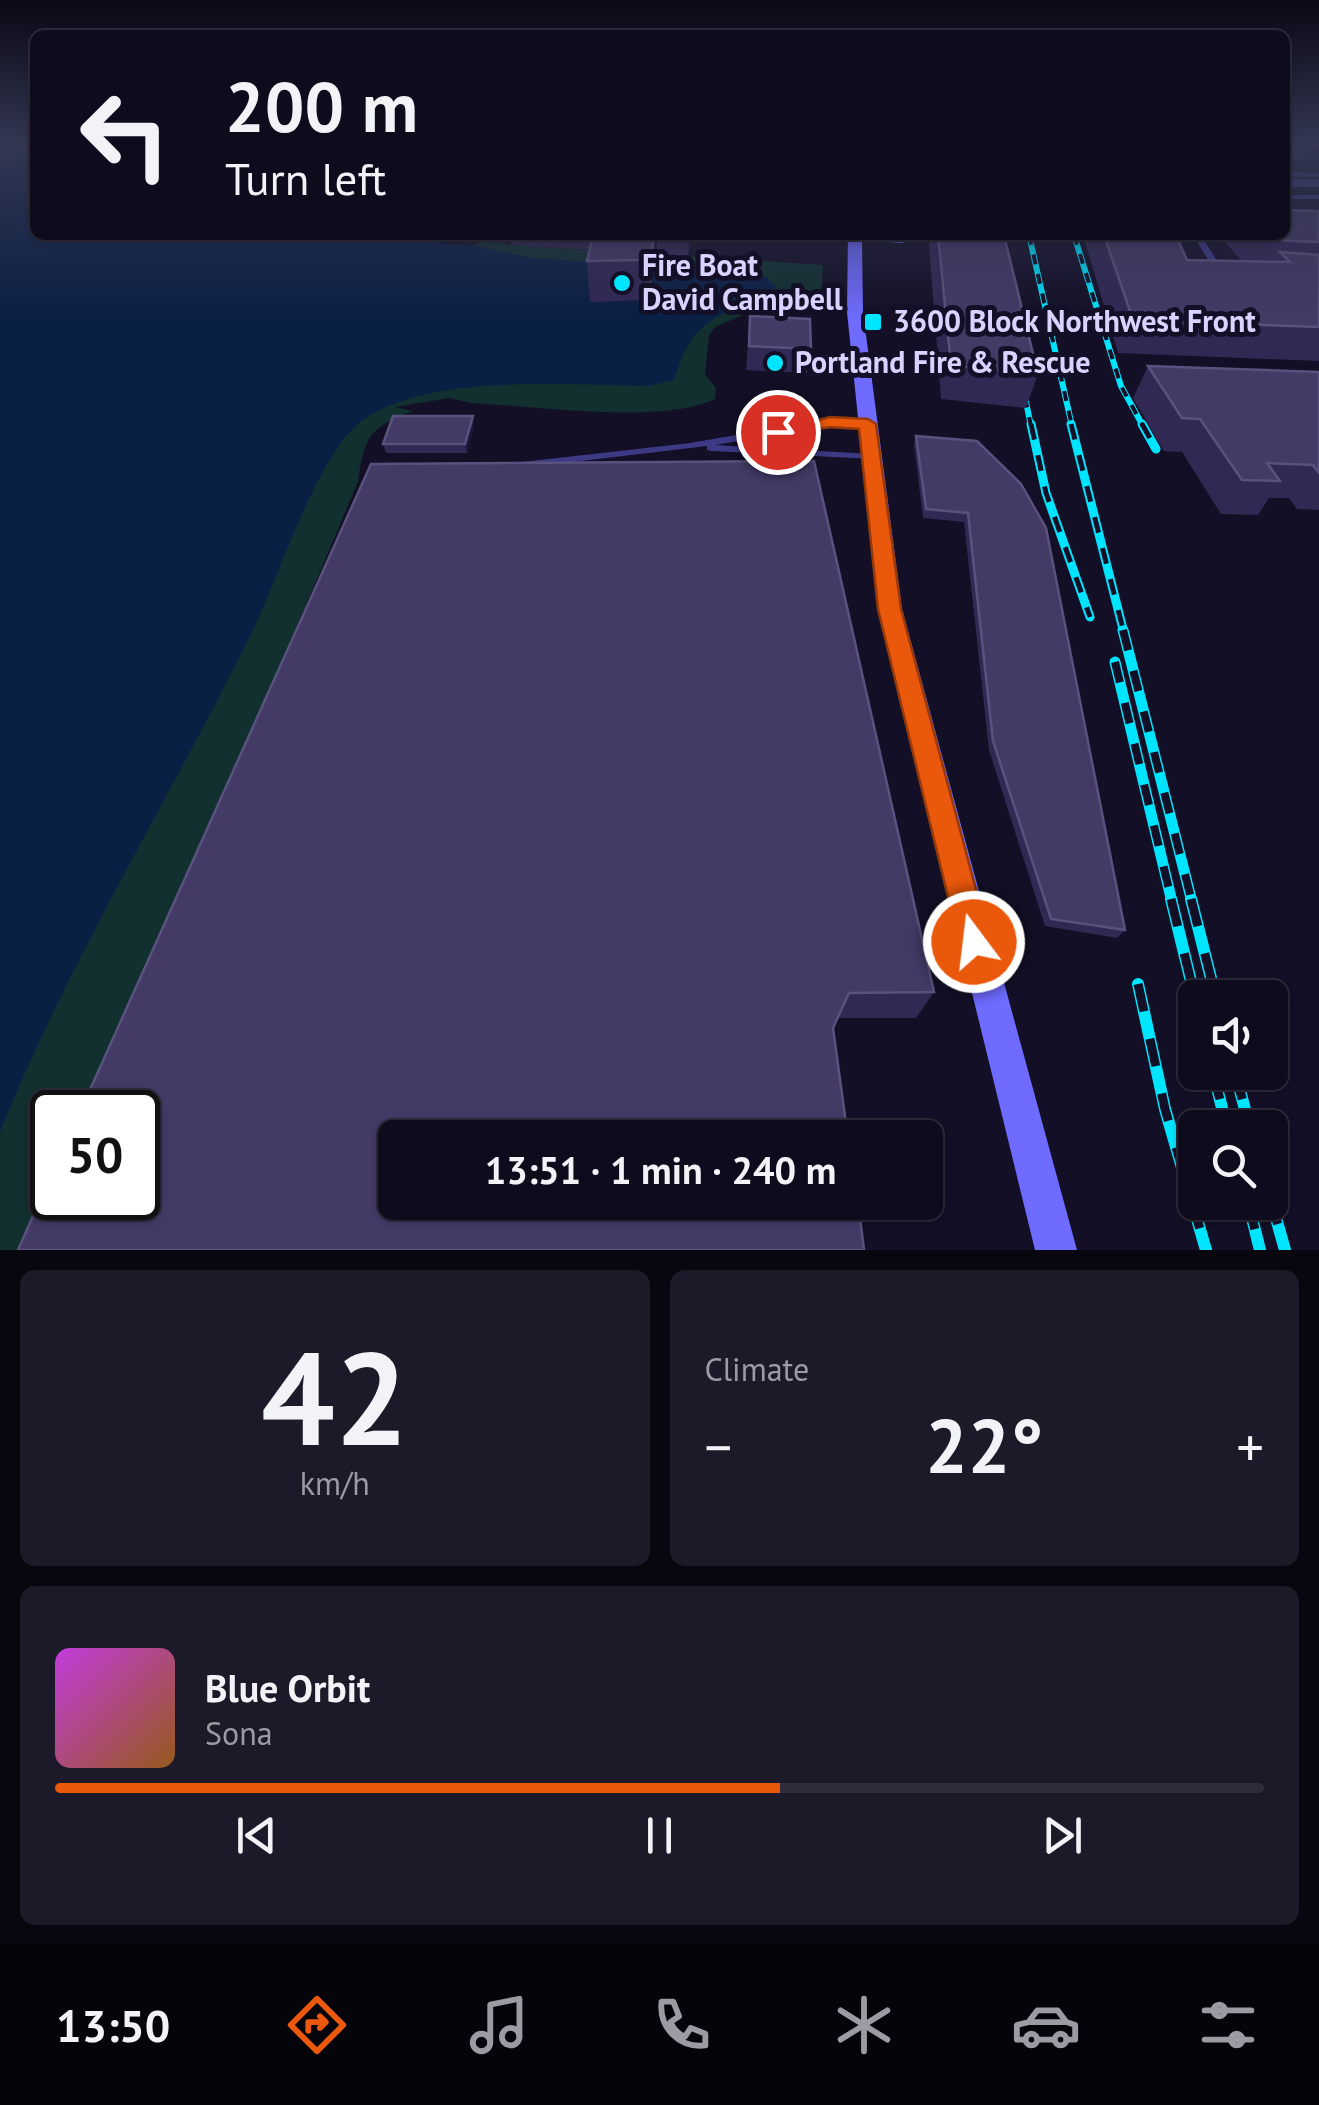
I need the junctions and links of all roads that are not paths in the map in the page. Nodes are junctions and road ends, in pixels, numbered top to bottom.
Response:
1 (856, 240) edge
2 (1199, 240) edge
3 (1241, 276) edge
4 (868, 424) junction
5 (690, 446) junction
6 (871, 457) junction
7 (498, 468) edge
8 (1056, 1250) edge

1 - 4 main road
2 - 3 lane
4 - 5 lane
4 - 6 main road
5 - 6 lane
5 - 7 lane
6 - 8 main road

